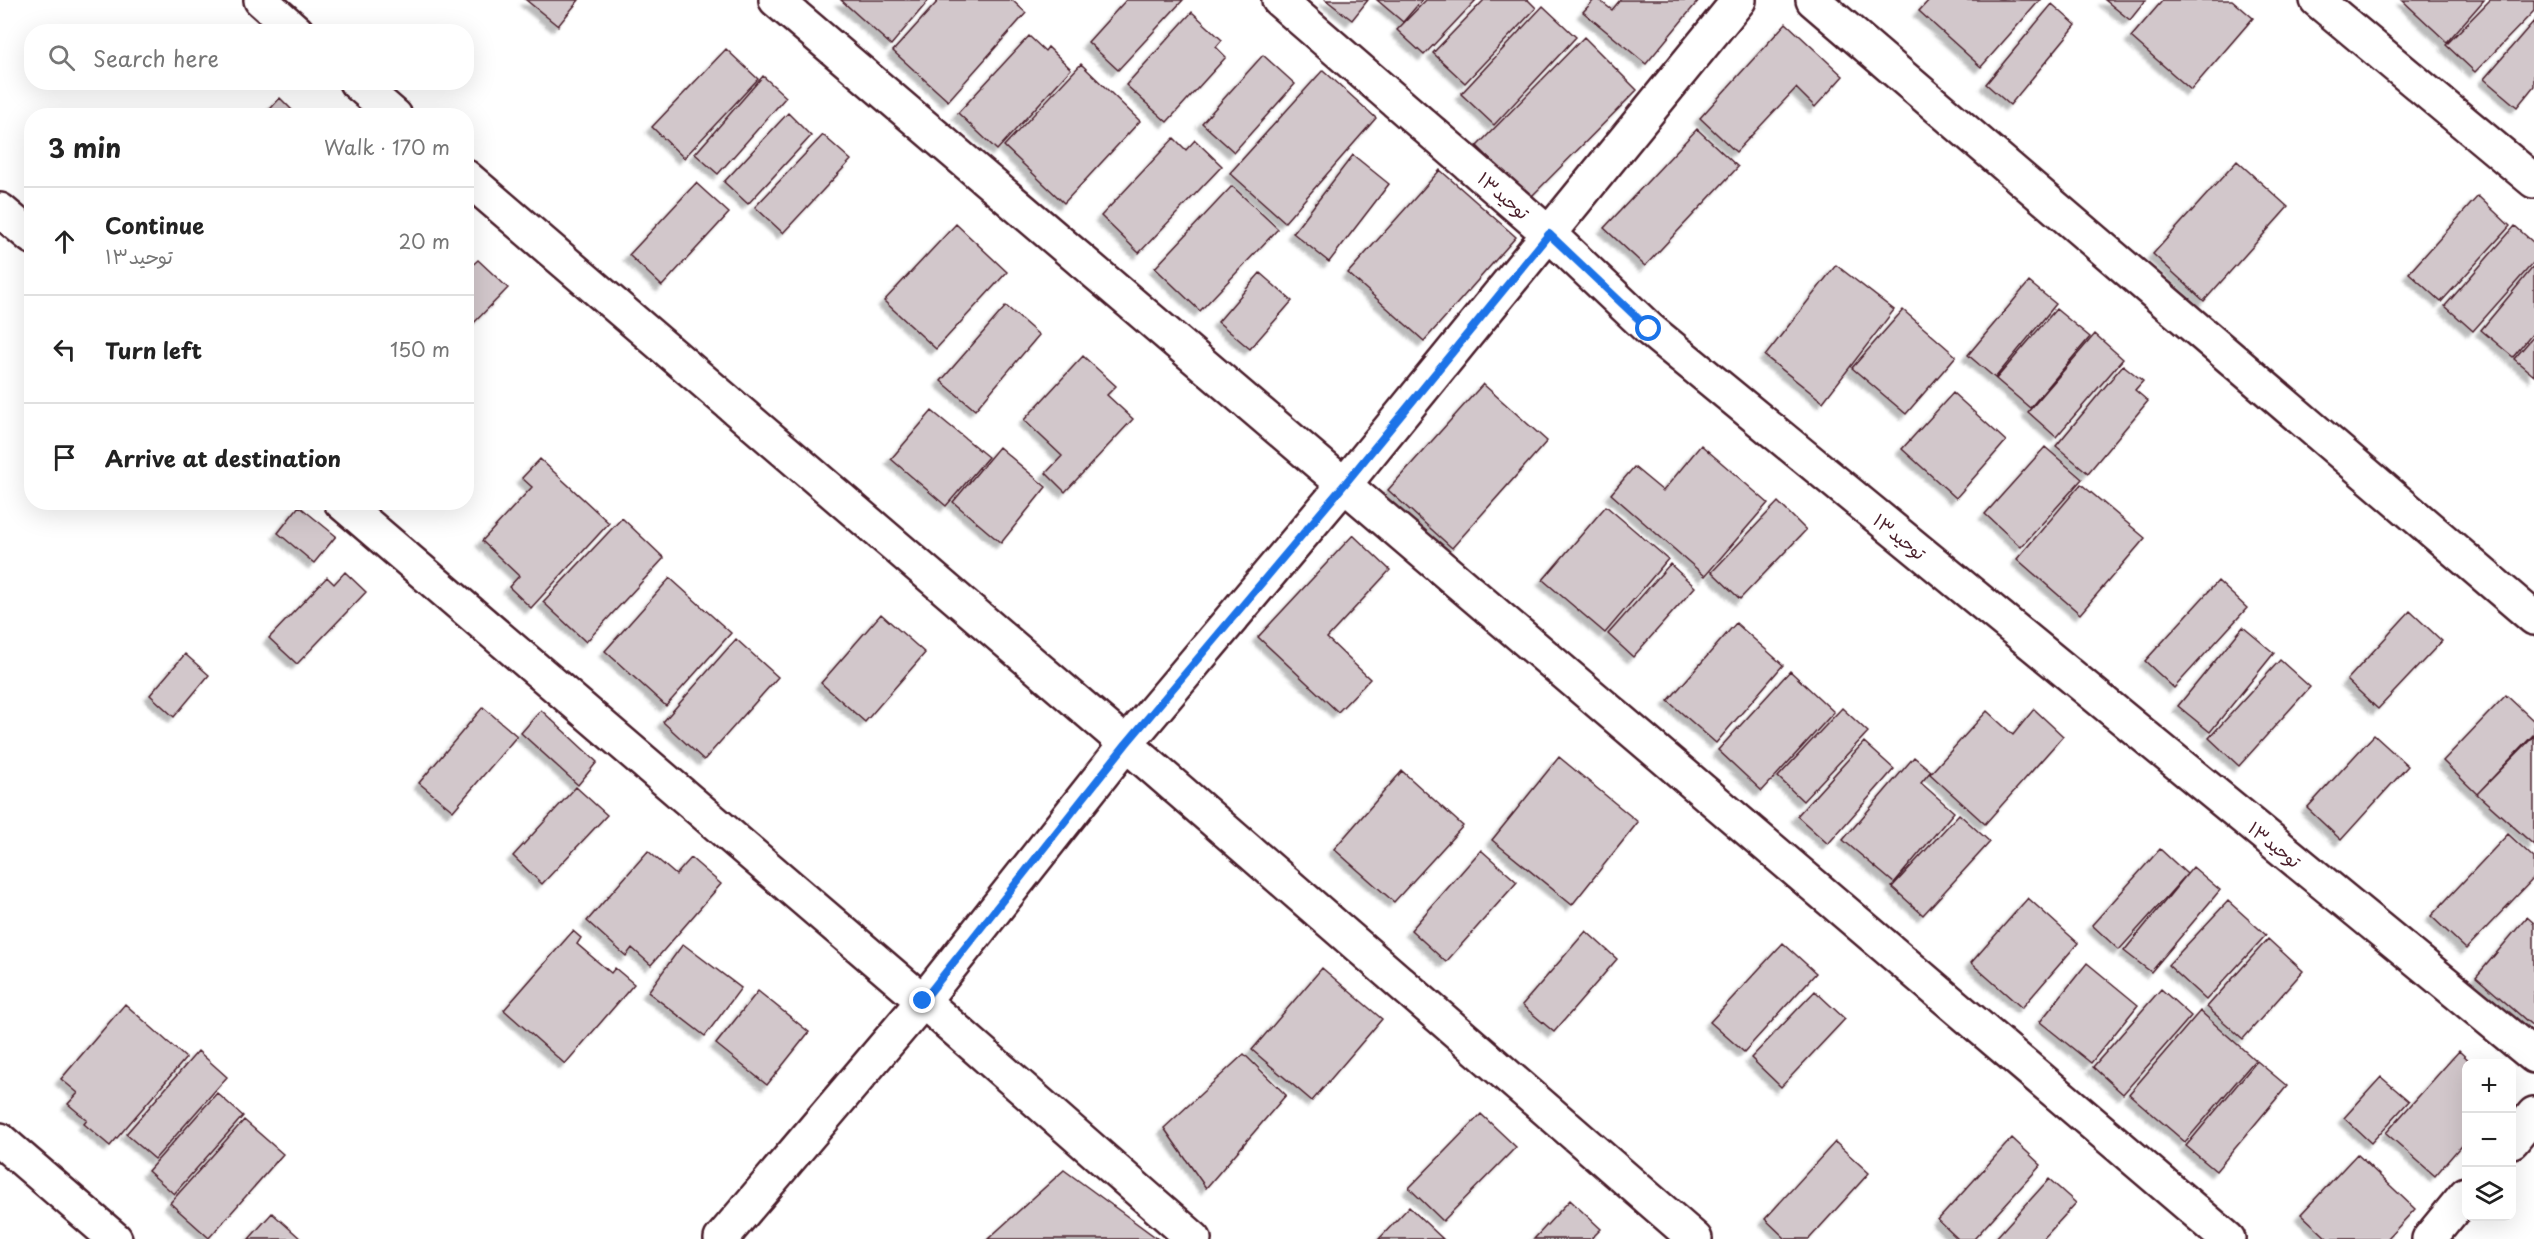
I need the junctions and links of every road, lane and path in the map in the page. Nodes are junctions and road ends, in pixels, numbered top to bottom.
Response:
1 (261, 0) edge
2 (776, 0) edge
3 (1279, 0) edge
4 (1739, 0) edge
5 (1814, 0) edge
6 (2317, 0) edge
7 (288, 24) edge
8 (365, 90) edge
9 (386, 108) edge
10 (2534, 181) edge
11 (474, 184) edge
12 (0, 210) edge
13 (24, 230) edge
14 (1549, 234) junction
15 (1344, 485) junction
16 (350, 510) edge
17 (2534, 618) edge
18 (1126, 744) junction
19 (923, 1001) junction
20 (2534, 1056) edge
21 (2534, 1114) edge
22 (2516, 1135) edge
23 (0, 1140) edge
24 (2462, 1199) edge
25 (115, 1239) edge
26 (721, 1239) edge
27 (1194, 1239) edge
28 (1695, 1239) edge
29 (2228, 1239) edge
30 (2429, 1239) edge

1 - 7 street
2 - 15 street
3 - 14 street, توحید۱۳
4 - 14 street
5 - 17 street
6 - 10 street
8 - 9 street
11 - 18 street
12 - 13 street
14 - 15 street
14 - 20 street, توحید۱۳
15 - 18 street
15 - 29 street
16 - 19 street
18 - 19 street
18 - 28 street
19 - 26 street
19 - 27 street
21 - 22 street
23 - 25 street
24 - 30 street

